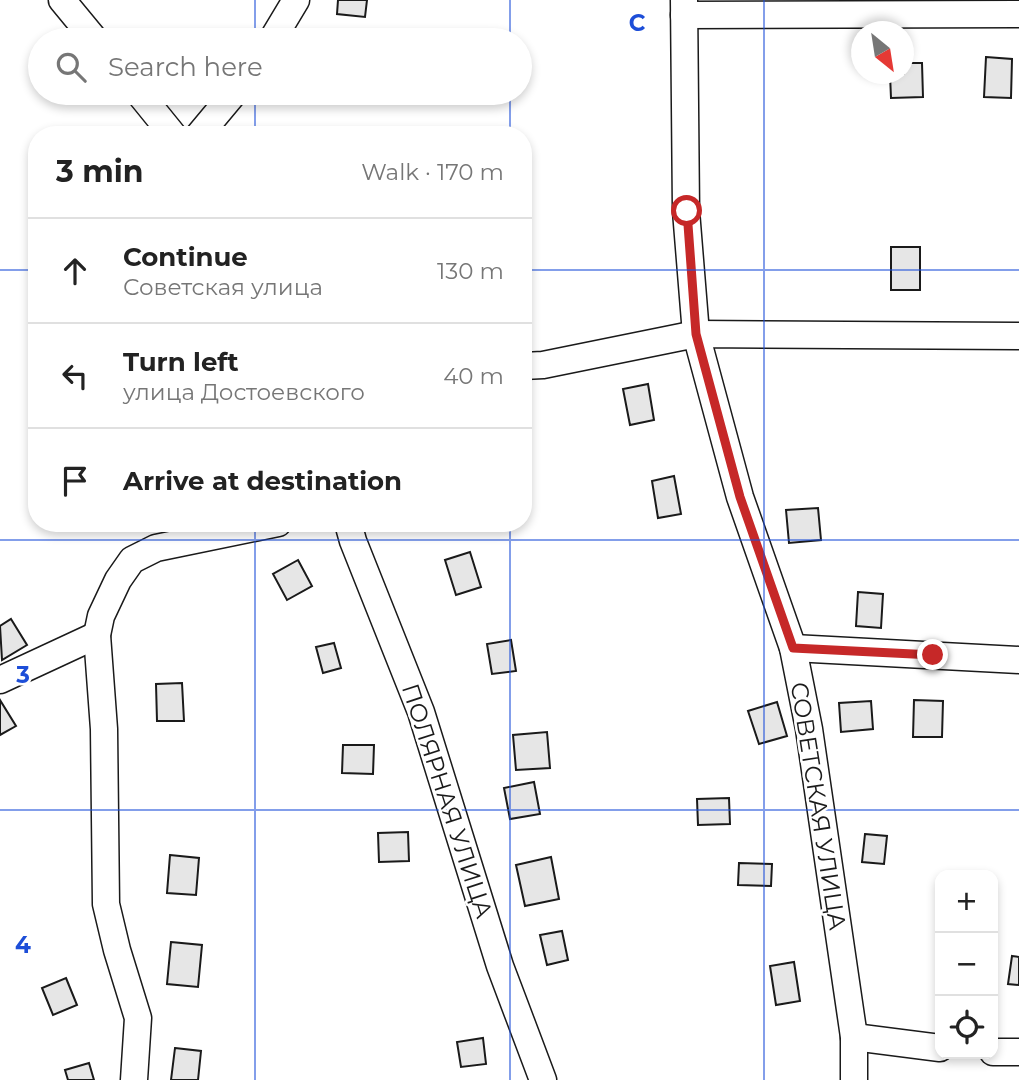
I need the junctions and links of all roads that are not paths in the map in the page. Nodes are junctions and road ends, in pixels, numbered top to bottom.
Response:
1 (62, 0) edge
2 (296, 0) edge
3 (684, 7) edge
4 (1019, 14) edge
5 (86, 28) edge
6 (279, 28) edge
7 (149, 105) edge
8 (224, 105) edge
9 (166, 126) edge
10 (206, 126) edge
11 (696, 334) junction
12 (1019, 336) edge
13 (532, 366) edge
14 (234, 532) edge
15 (350, 532) edge
16 (97, 635) junction
17 (793, 648) junction
18 (1019, 660) edge
19 (0, 680) edge
20 (854, 1037) junction
21 (935, 1047) edge
22 (998, 1052) edge
23 (1019, 1052) edge
24 (134, 1080) edge
25 (542, 1080) edge
26 (854, 1080) edge

1 - 5 street
2 - 6 street
3 - 4 street
3 - 11 street, СОВЕТСКАЯ УЛИЦА
7 - 9 street
8 - 10 street
11 - 12 street
11 - 13 street
11 - 17 street, СОВЕТСКАЯ УЛИЦА
14 - 16 street
15 - 25 street, ПОЛЯРНАЯ УЛИЦА
16 - 19 street
16 - 24 street
17 - 18 street
17 - 20 street, СОВЕТСКАЯ УЛИЦА
20 - 21 street
20 - 26 street, СОВЕТСКАЯ УЛИЦА
22 - 23 street

